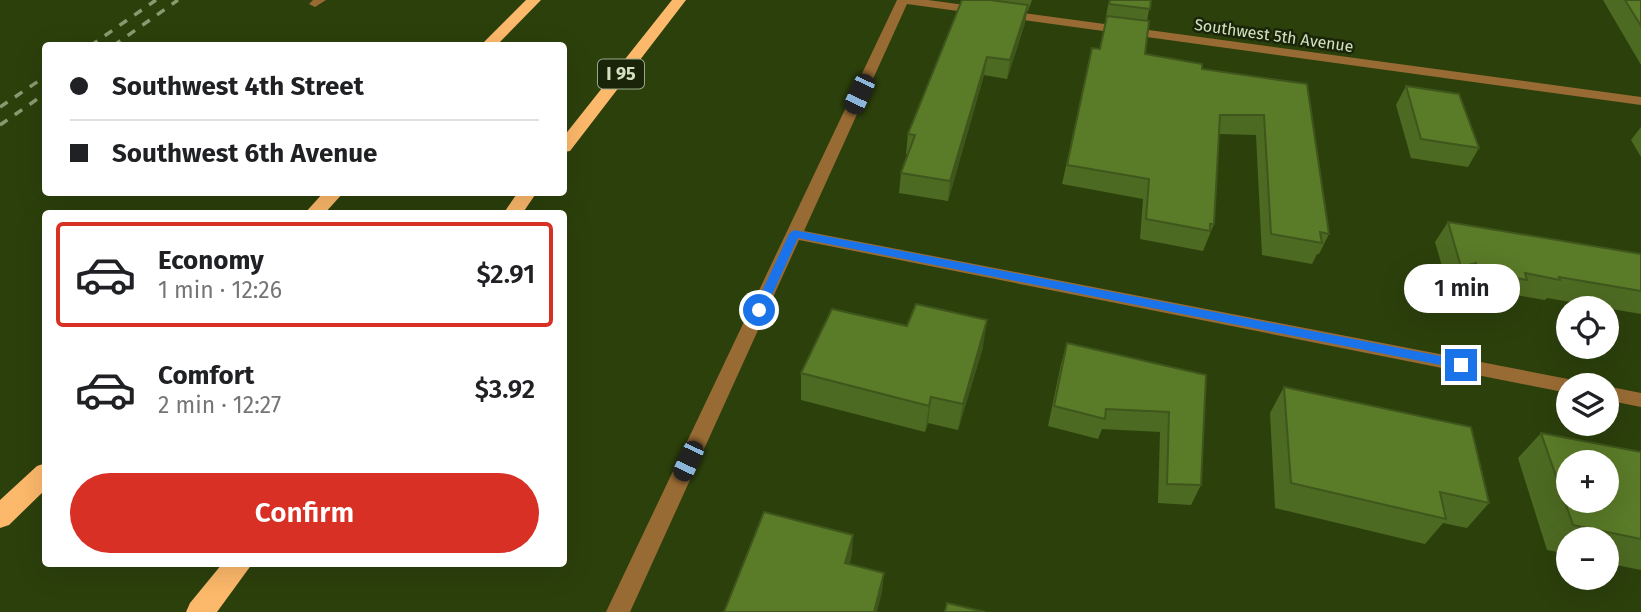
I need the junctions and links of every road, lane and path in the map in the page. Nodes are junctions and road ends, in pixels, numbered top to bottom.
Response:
1 (534, 0) edge
2 (679, 0) edge
3 (903, 0) edge
4 (491, 42) edge
5 (1641, 101) edge
6 (567, 143) edge
7 (331, 196) edge
8 (317, 210) edge
9 (794, 234) junction
10 (1556, 384) edge
11 (1619, 396) edge
12 (1641, 400) edge
13 (42, 477) edge
14 (0, 517) edge
15 (236, 567) edge
16 (200, 612) edge
17 (618, 612) edge

1 - 4 highway
2 - 6 highway, I 95
3 - 5 street, Southwest 5th Avenue
3 - 9 street
7 - 8 highway
9 - 10 street
9 - 17 street
11 - 12 street
13 - 14 highway
15 - 16 highway

